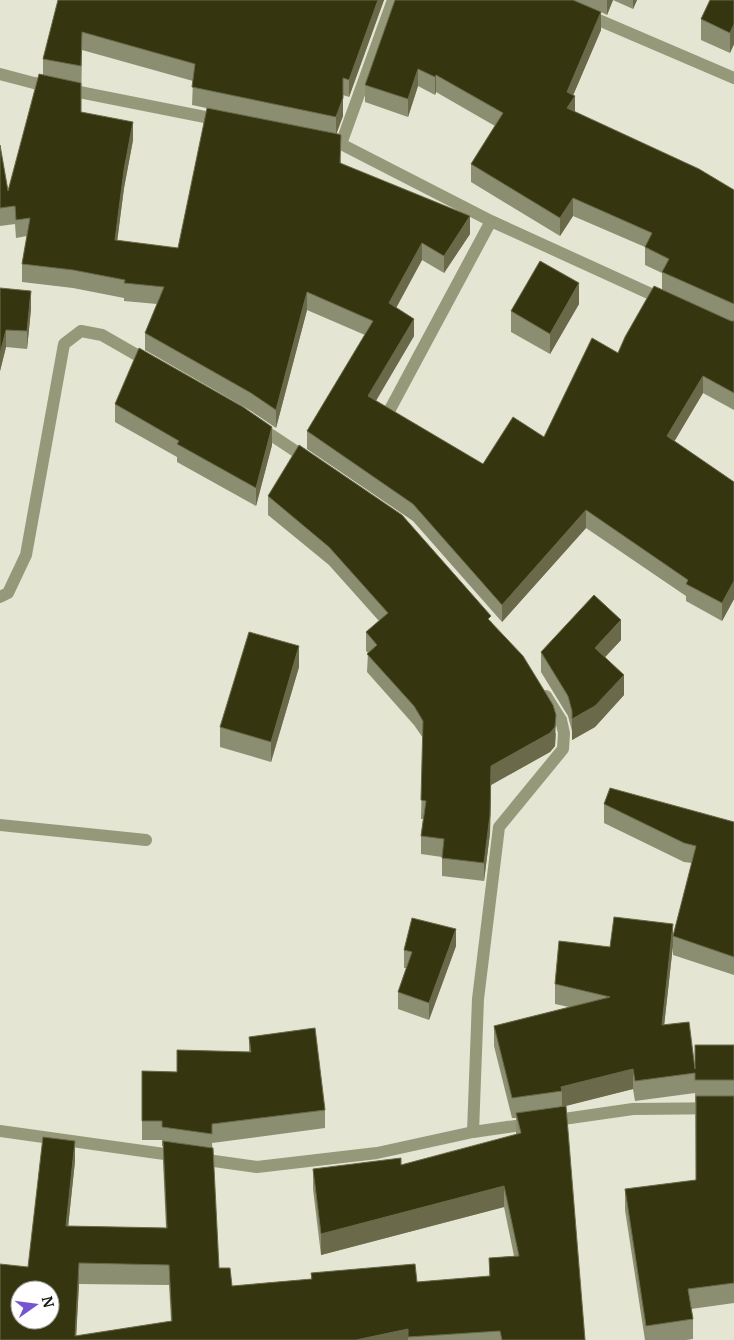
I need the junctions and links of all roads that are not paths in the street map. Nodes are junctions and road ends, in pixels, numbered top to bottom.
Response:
1 (393, 0) edge
2 (580, 12) edge
3 (0, 74) edge
4 (734, 78) edge
5 (236, 123) edge
6 (313, 139) edge
7 (342, 144) junction
8 (491, 221) junction
9 (671, 303) edge
10 (162, 369) edge
11 (387, 415) edge
12 (247, 418) edge
13 (321, 468) edge
14 (0, 596) edge
15 (538, 682) edge
16 (0, 825) edge
17 (146, 840) dead end
18 (734, 1108) edge
19 (0, 1131) edge
20 (473, 1132) junction

1 - 7 street
2 - 4 street
3 - 5 street
6 - 7 street
7 - 8 street
8 - 9 street
8 - 11 street
10 - 14 street
12 - 13 street
15 - 20 street
16 - 17 street
18 - 20 street
19 - 20 street

